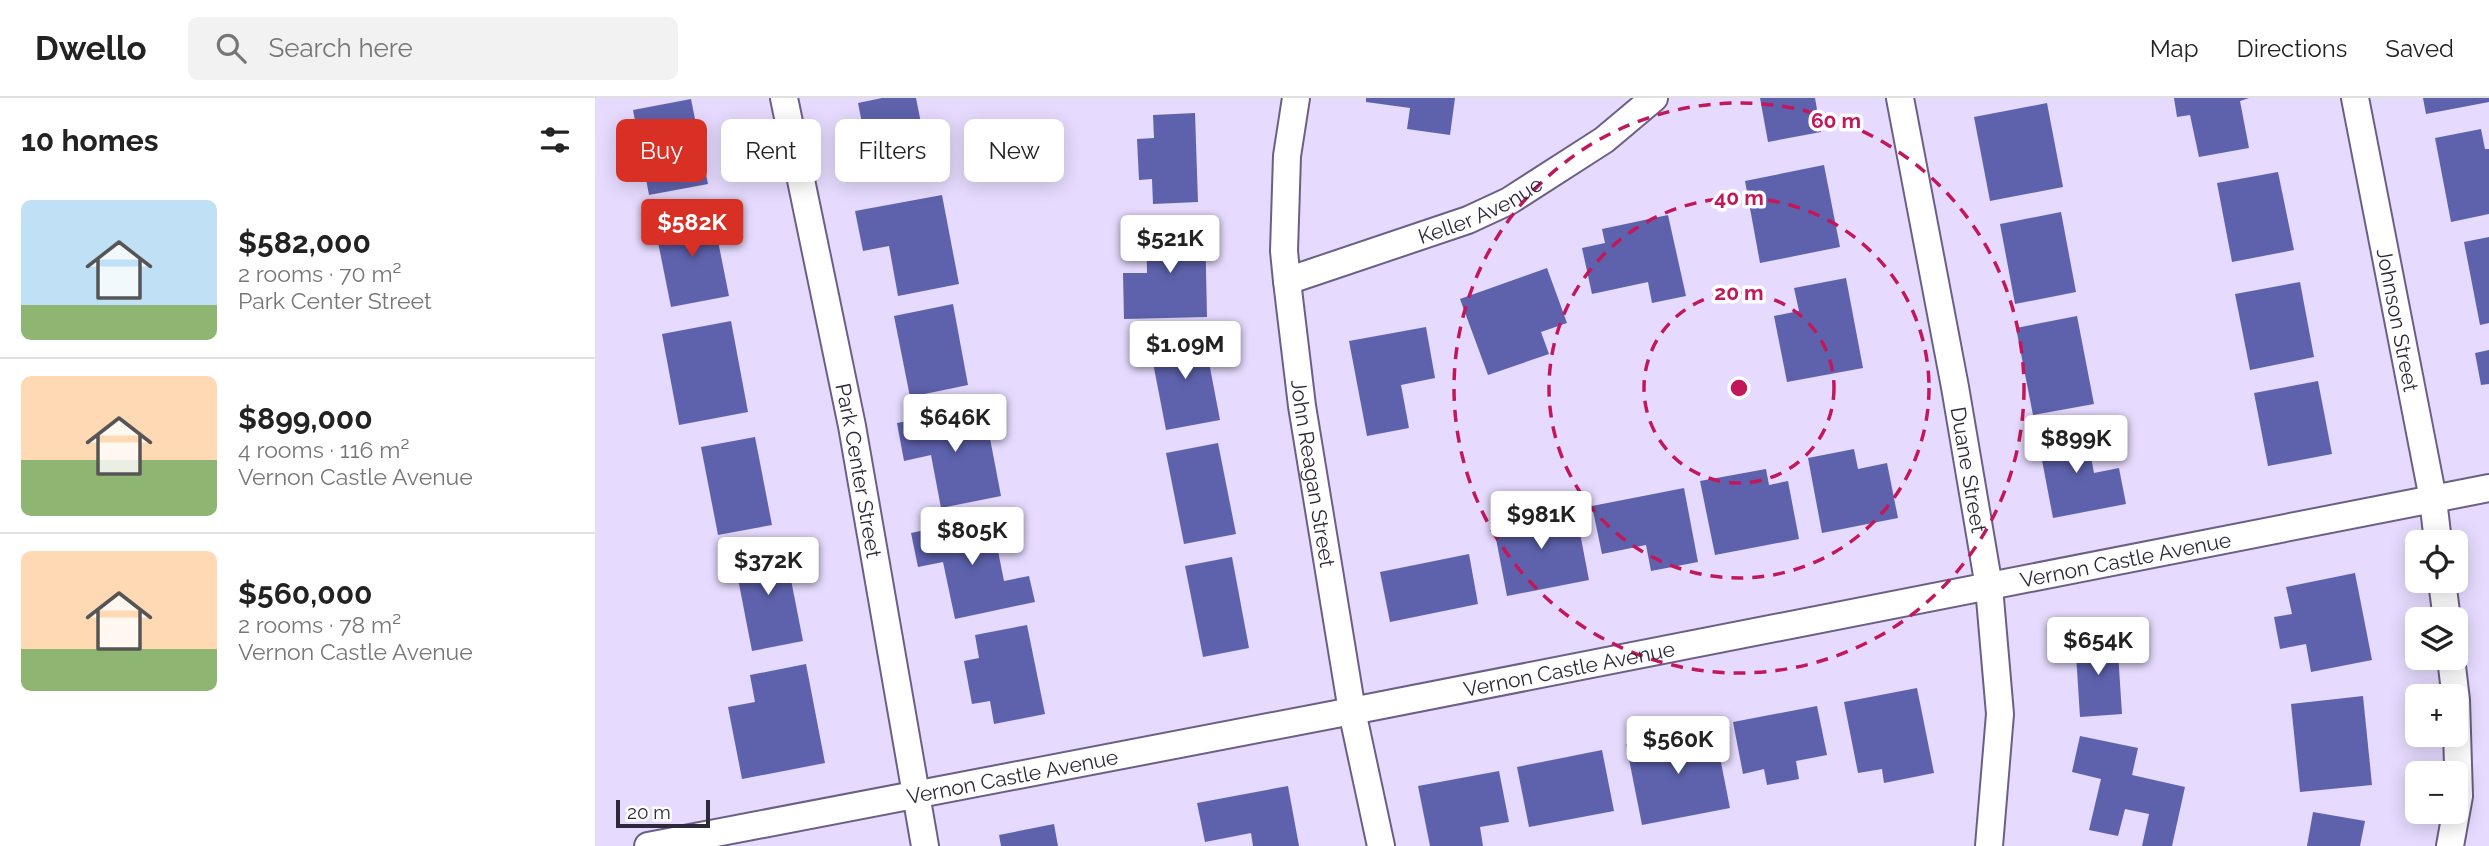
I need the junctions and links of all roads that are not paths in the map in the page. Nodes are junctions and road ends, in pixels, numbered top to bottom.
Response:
1 (784, 98) edge
2 (1296, 98) edge
3 (1654, 98) edge
4 (1900, 98) edge
5 (2355, 98) edge
6 (1287, 281) junction
7 (2489, 488) edge
8 (2433, 499) junction
9 (2437, 530) edge
10 (1989, 587) junction
11 (2452, 670) edge
12 (1352, 711) junction
13 (915, 795) junction
14 (648, 846) edge
15 (925, 846) edge
16 (1381, 846) edge
17 (1989, 846) edge
18 (2450, 846) edge

1 - 13 street, Park Center Street
2 - 6 street, John Reagan Street
3 - 6 street, Keller Avenue
4 - 10 street, Duane Street
5 - 8 street, Johnson Street
6 - 12 street, John Reagan Street
7 - 8 street, Vernon Castle Avenue
8 - 9 street, Johnson Street
8 - 10 street, Vernon Castle Avenue
10 - 12 street, Vernon Castle Avenue
10 - 17 street, Duane Street
11 - 18 street
12 - 13 street, Vernon Castle Avenue
12 - 16 street, John Reagan Street
13 - 14 street, Vernon Castle Avenue
13 - 15 street, Park Center Street

